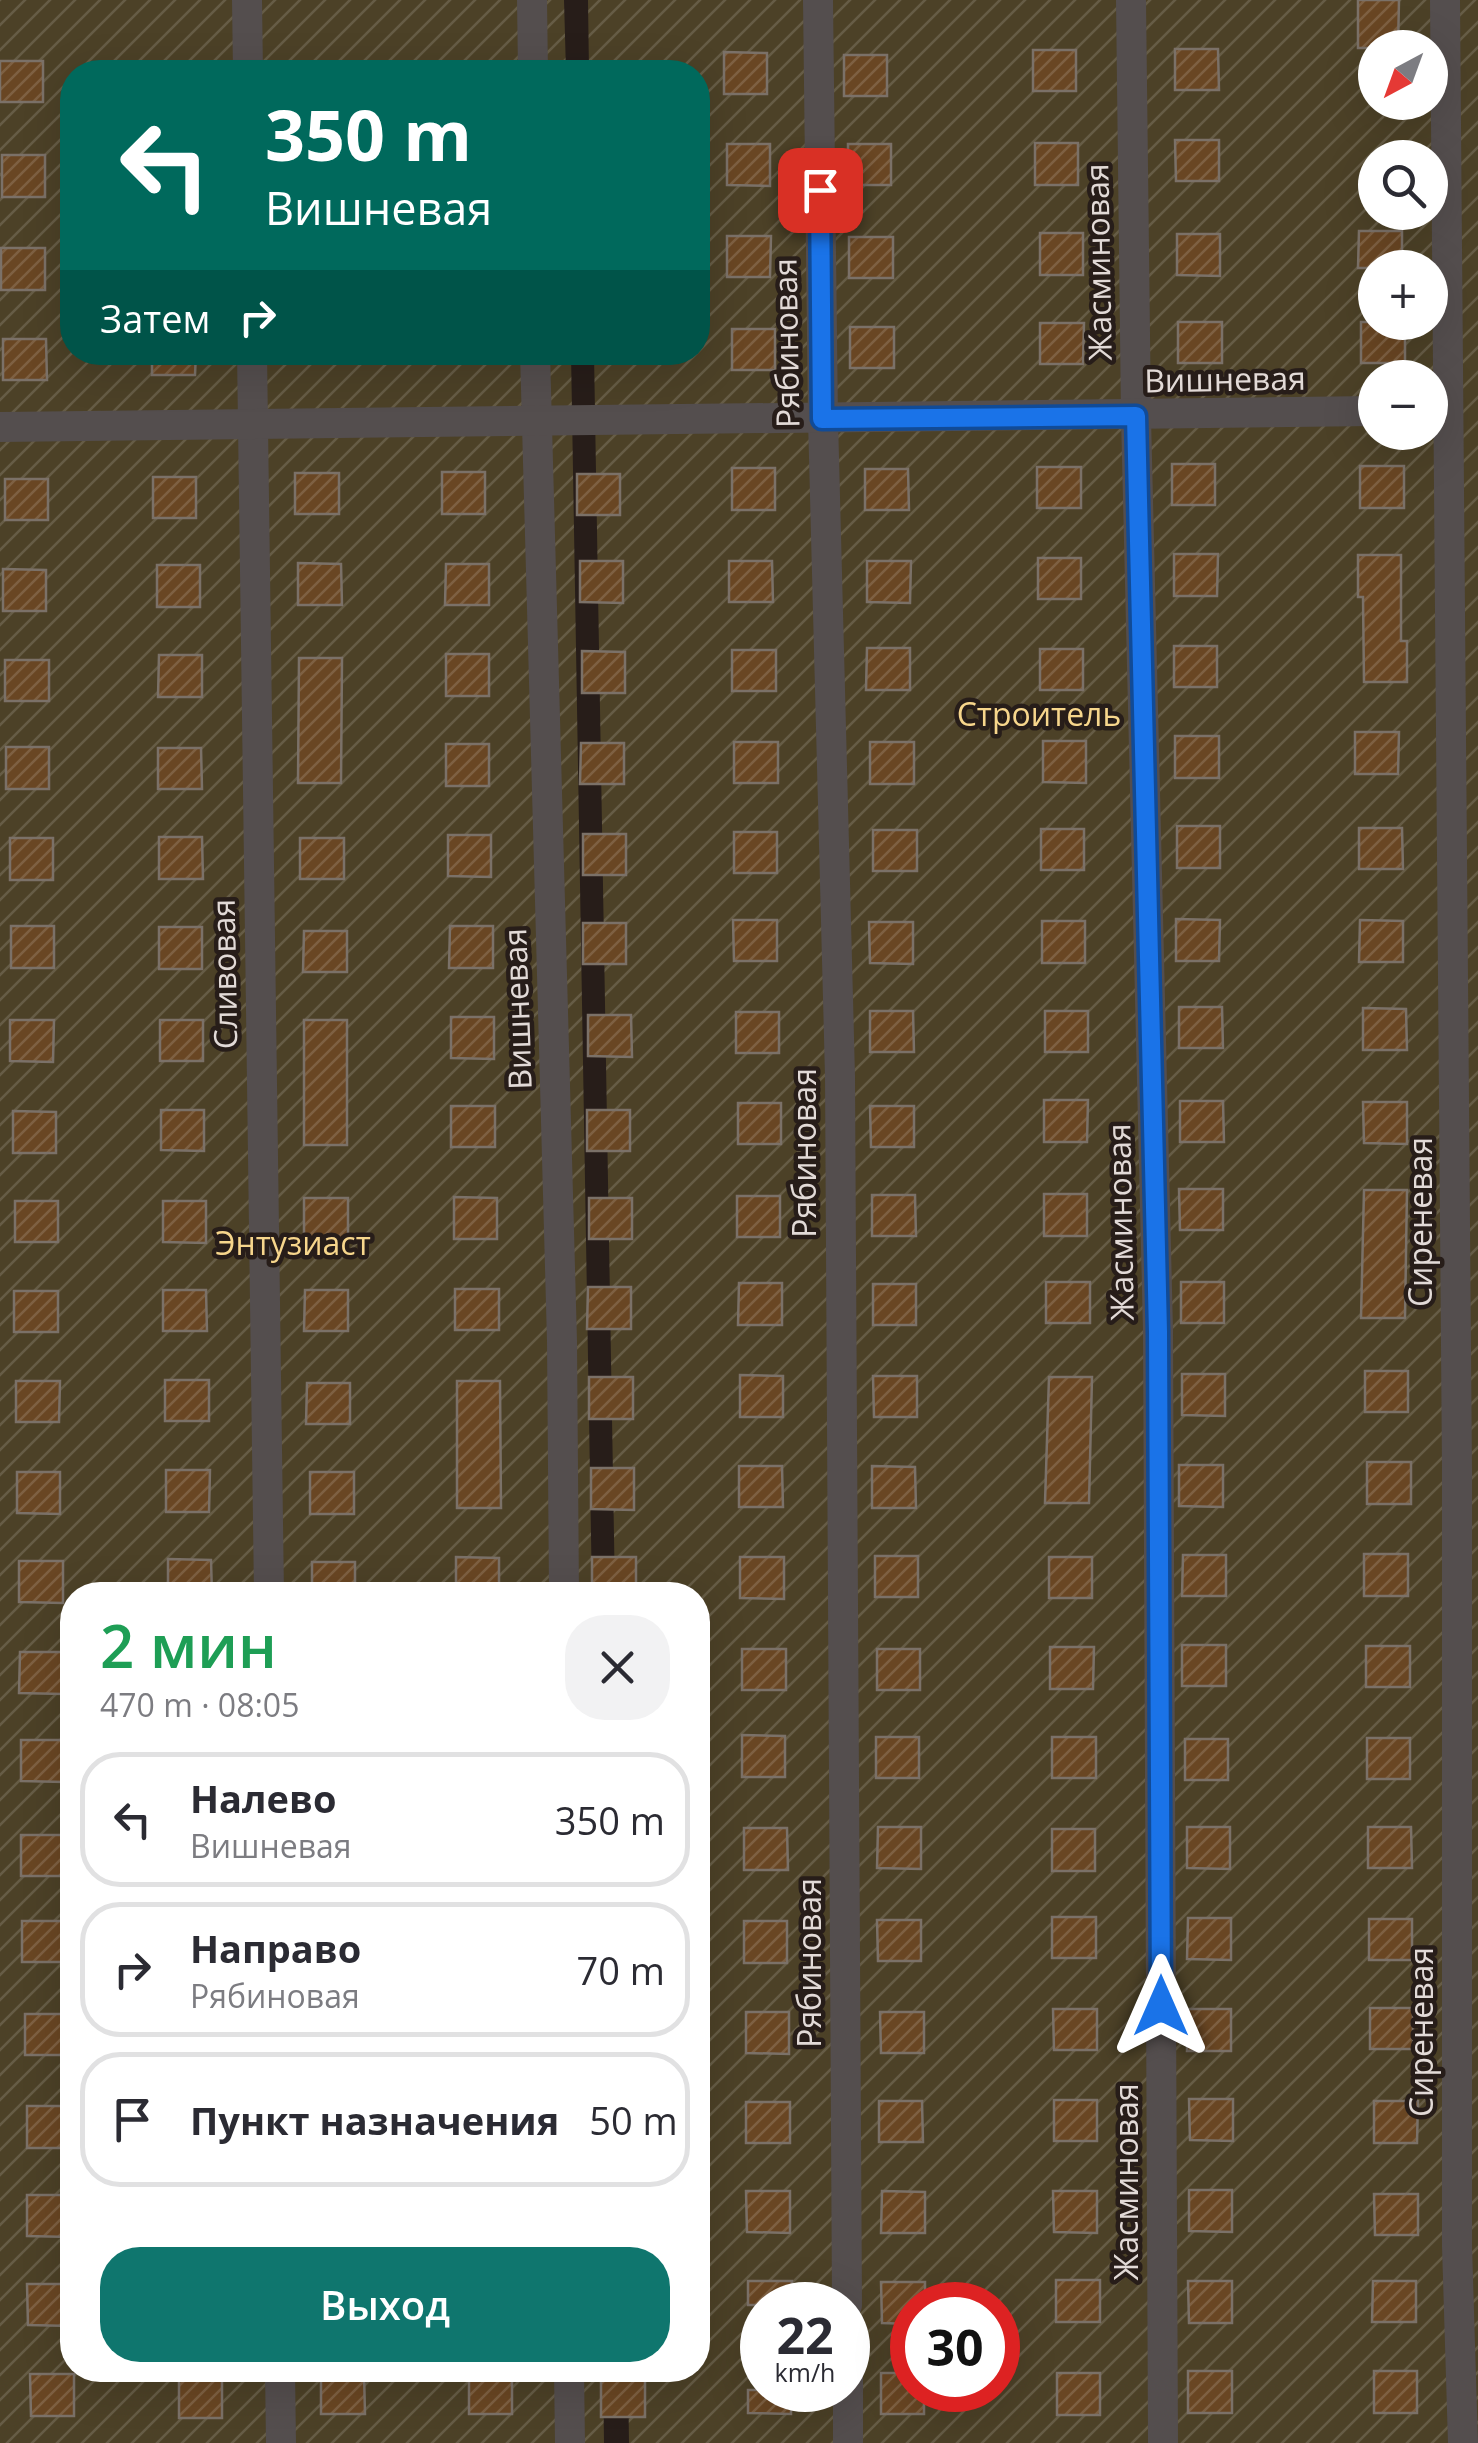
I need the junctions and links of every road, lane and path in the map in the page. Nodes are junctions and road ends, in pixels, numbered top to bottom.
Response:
1 (247, 0) edge
2 (532, 0) edge
3 (818, 0) edge
4 (1131, 0) edge
5 (1446, 0) edge
6 (248, 60) edge
7 (532, 60) edge
8 (252, 365) edge
9 (536, 365) edge
10 (1453, 410) edge
11 (1358, 412) edge
12 (1136, 416) junction
13 (822, 419) junction
14 (536, 421) junction
15 (252, 422) junction
16 (0, 427) edge
17 (269, 1582) edge
18 (564, 1582) edge
19 (847, 2282) edge
20 (280, 2382) edge
21 (569, 2382) edge
22 (848, 2412) edge
23 (281, 2443) edge
24 (570, 2443) edge
25 (848, 2443) edge
26 (1163, 2443) edge
27 (1464, 2443) edge

1 - 6 street
2 - 7 street
3 - 13 street, Рябиновая
4 - 12 street, Жасминовая
5 - 10 street, Сиреневая
8 - 15 street, Сливовая
9 - 14 street, Вишневая
10 - 27 street, Сиреневая
11 - 12 street, Вишневая
12 - 13 street, Вишневая
12 - 26 street, Жасминовая
13 - 14 street, Вишневая
13 - 19 street, Рябиновая
14 - 15 street, Вишневая
14 - 18 street, Вишневая
15 - 16 street, Вишневая
15 - 17 street, Сливовая
20 - 23 street
21 - 24 street
22 - 25 street

